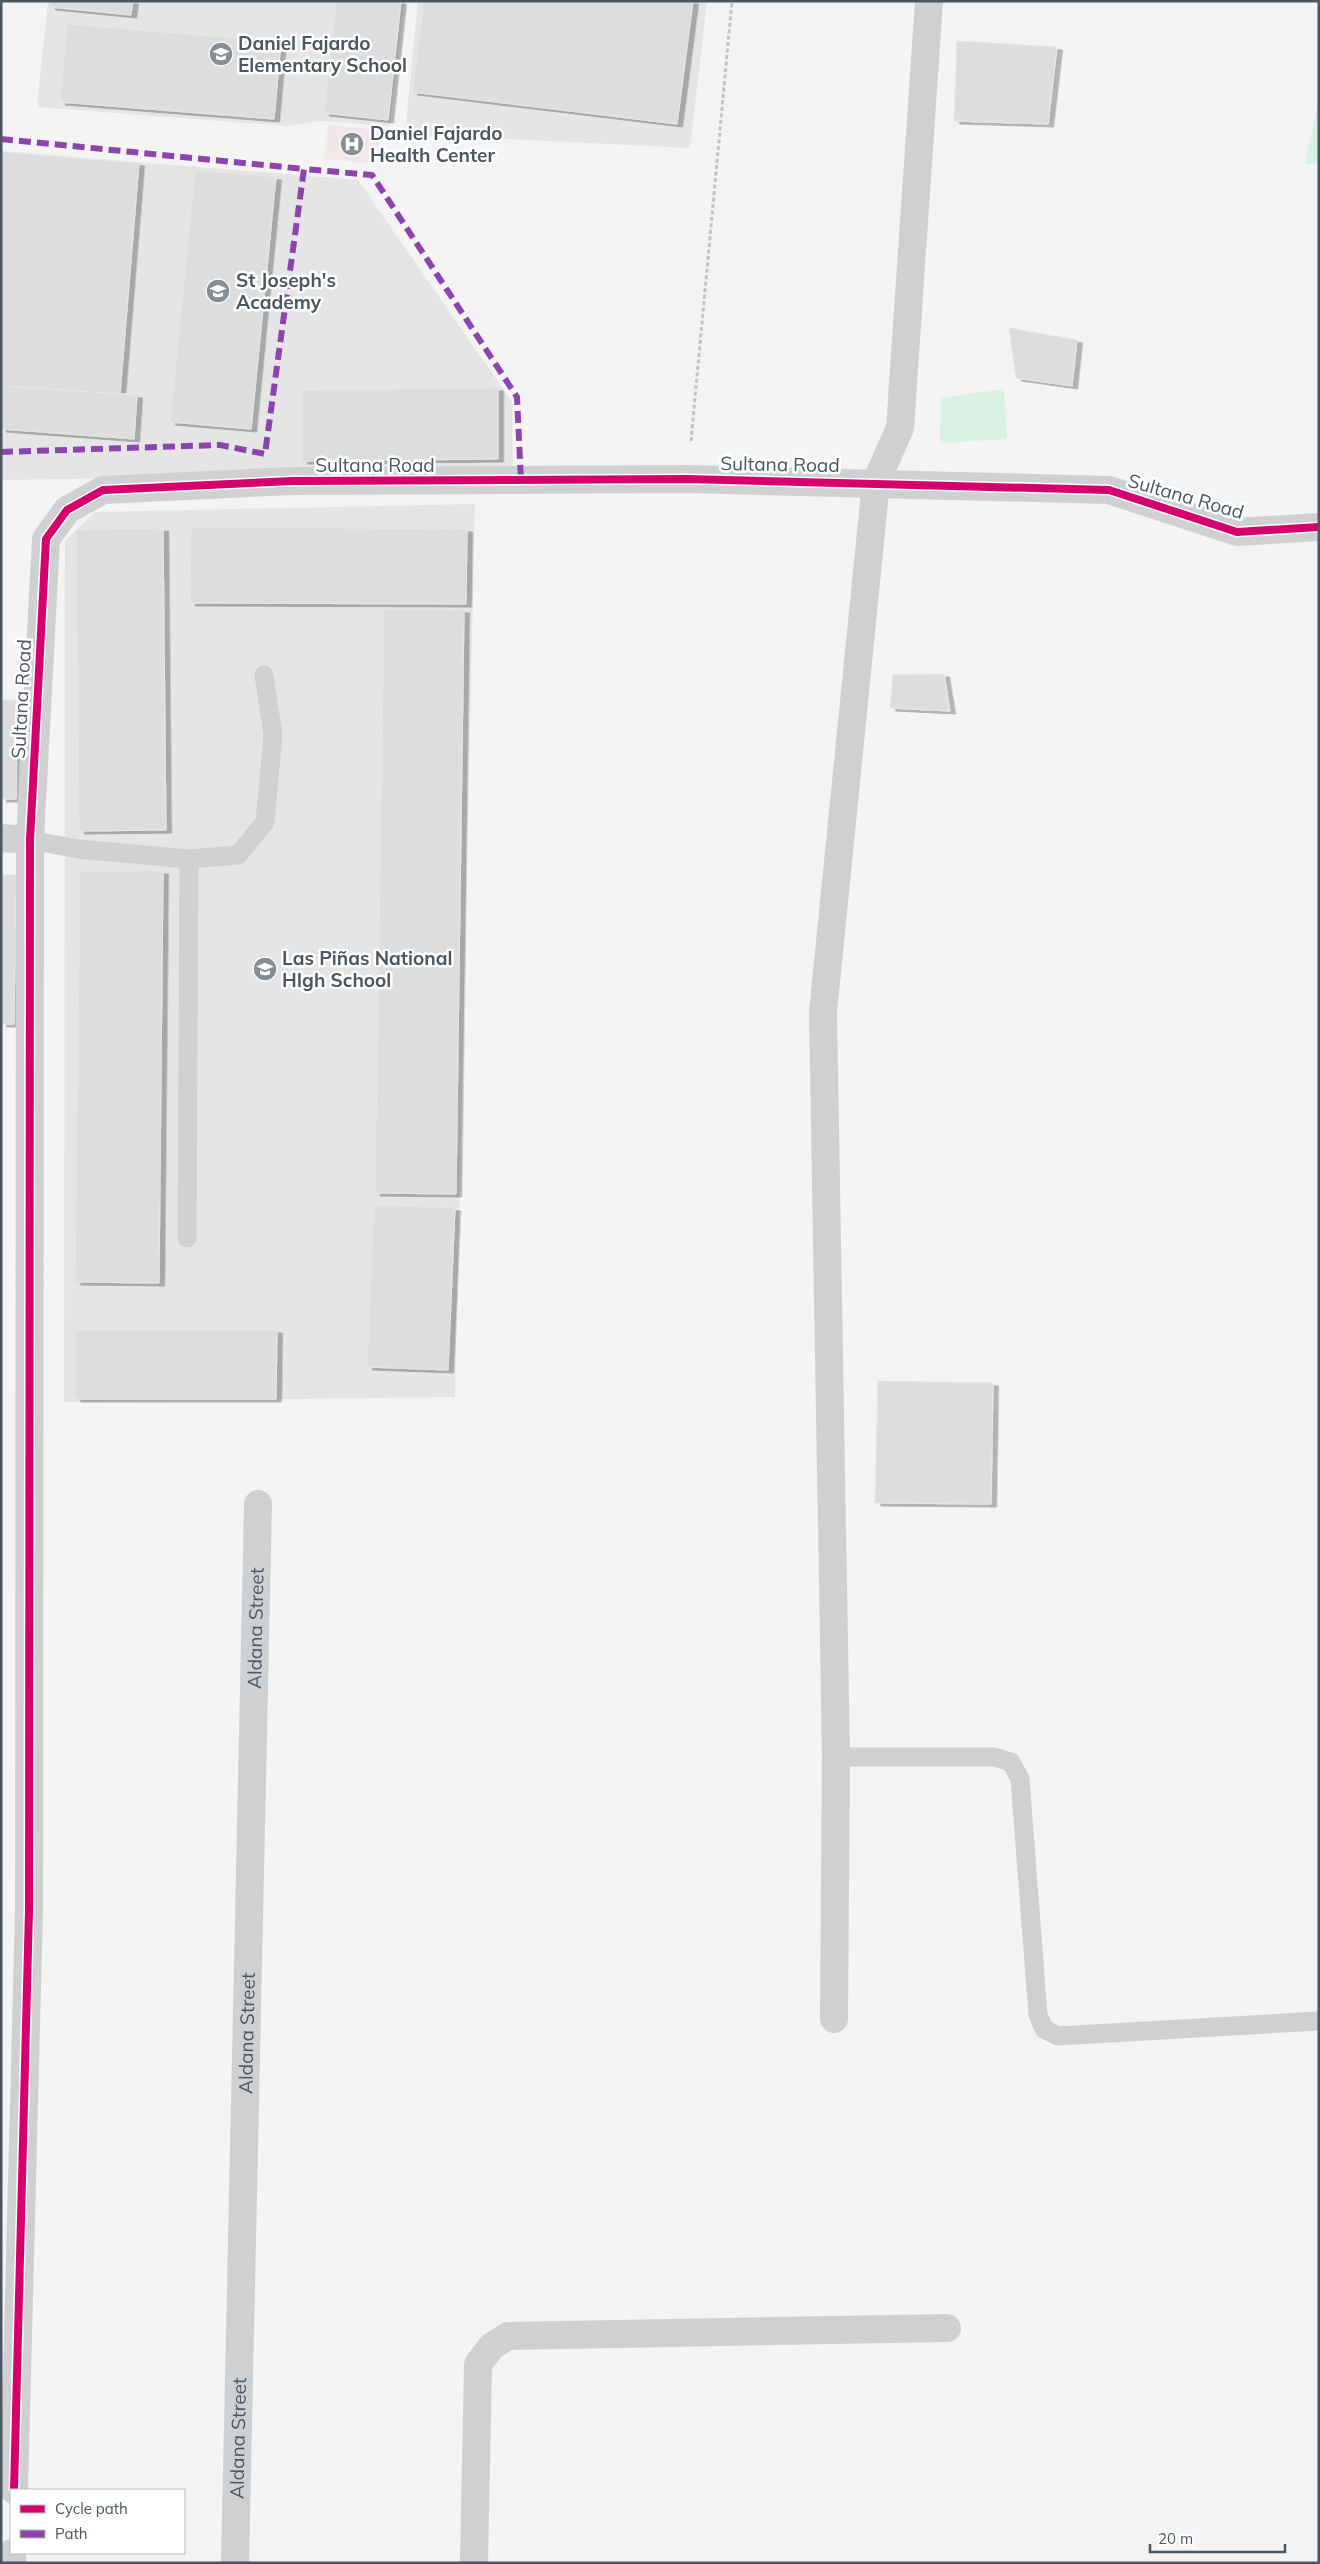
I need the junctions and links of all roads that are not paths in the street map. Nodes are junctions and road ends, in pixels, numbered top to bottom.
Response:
1 (929, 1) edge
2 (876, 482) junction
3 (1319, 527) edge
4 (264, 675) dead end
5 (1, 838) edge
6 (30, 840) junction
7 (189, 859) junction
8 (187, 1238) dead end
9 (258, 1504) dead end
10 (836, 1757) junction
11 (834, 2019) dead end
12 (1319, 2021) edge
13 (946, 2328) dead end
14 (14, 2489) edge
15 (235, 2563) edge
16 (474, 2563) edge

1 - 2 street
2 - 3 street, Sultana Road
2 - 6 street, Sultana Road
2 - 10 street
4 - 7 lane
5 - 6 street
6 - 7 lane
6 - 14 street, Sultana Road
7 - 8 lane
9 - 15 street, Aldana Street
10 - 11 street
10 - 12 lane
13 - 16 street

